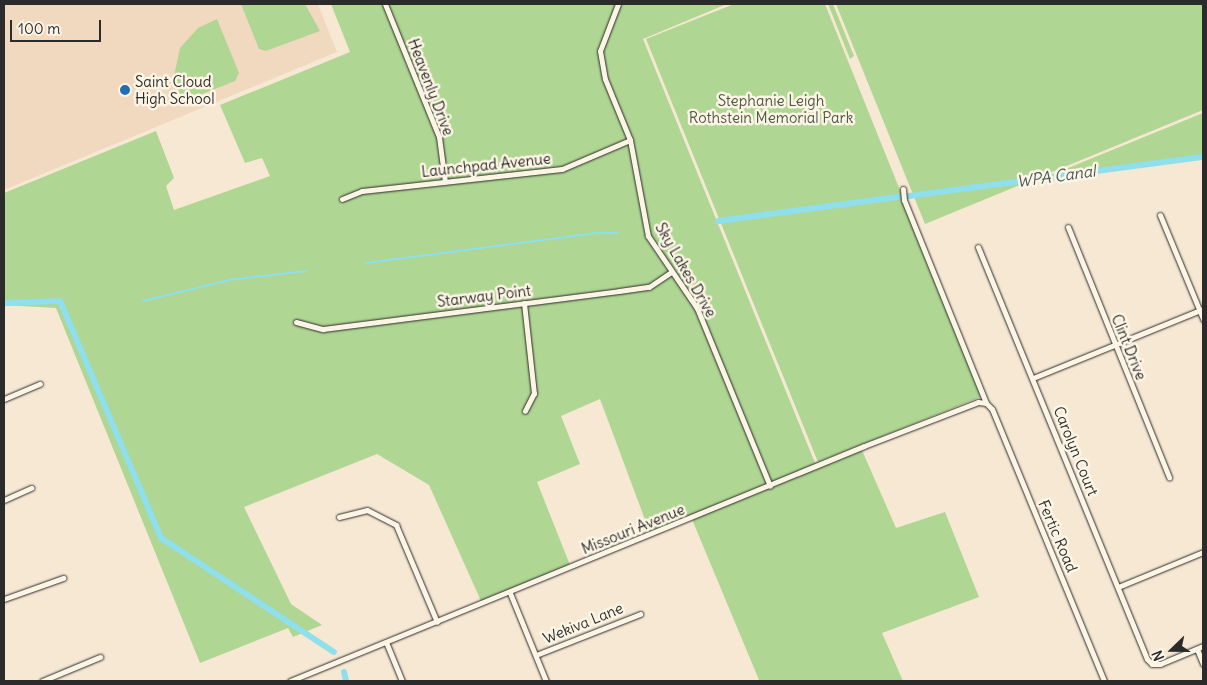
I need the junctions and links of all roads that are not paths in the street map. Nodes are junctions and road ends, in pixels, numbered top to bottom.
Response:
1 (385, 4) edge
2 (618, 4) edge
3 (630, 140) junction
4 (445, 182) junction
5 (903, 189) dead end
6 (342, 199) dead end
7 (1160, 215) dead end
8 (1068, 227) dead end
9 (978, 246) dead end
10 (671, 272) junction
11 (524, 303) junction
12 (1202, 310) edge
13 (1203, 319) edge
14 (296, 322) dead end
15 (1115, 346) junction
16 (1033, 378) junction
17 (40, 384) dead end
18 (4, 399) edge
19 (986, 403) junction
20 (526, 411) dead end
21 (1169, 477) dead end
22 (770, 486) junction
23 (31, 488) dead end
24 (4, 500) edge
25 (339, 517) dead end
26 (1203, 552) edge
27 (63, 578) dead end
28 (1118, 587) junction
29 (510, 593) junction
30 (4, 599) edge
31 (640, 614) dead end
32 (437, 622) junction
33 (386, 642) junction
34 (1203, 646) edge
35 (1197, 649) junction
36 (536, 655) junction
37 (100, 657) dead end
38 (1203, 664) edge
39 (42, 681) edge
40 (290, 681) edge
41 (402, 681) edge
42 (546, 681) edge
43 (1104, 681) edge

1 - 4 street, Heavenly Drive
2 - 3 street, Sky Lakes Drive
3 - 4 street, Launchpad Avenue
3 - 10 street, Sky Lakes Drive
4 - 6 street, Launchpad Avenue
5 - 19 street, Fertic Road
7 - 12 street
8 - 15 street, Clint Drive
9 - 16 street, Carolyn Court
10 - 11 street, Starway Point
10 - 22 street, Sky Lakes Drive
11 - 14 street, Starway Point
11 - 20 street
12 - 13 street
12 - 15 street
15 - 16 street
15 - 21 street, Clint Drive
16 - 28 street, Carolyn Court
17 - 18 street
19 - 22 street, Missouri Avenue
19 - 43 street, Fertic Road
22 - 29 street, Missouri Avenue
23 - 24 street
25 - 32 street
26 - 28 street
27 - 30 street
28 - 35 street, Carolyn Court
29 - 32 street, Missouri Avenue
29 - 36 street
31 - 36 street, Wekiva Lane
32 - 33 street, Missouri Avenue
33 - 40 street, Missouri Avenue
33 - 41 street
34 - 35 street
35 - 38 street
36 - 42 street
37 - 39 street

